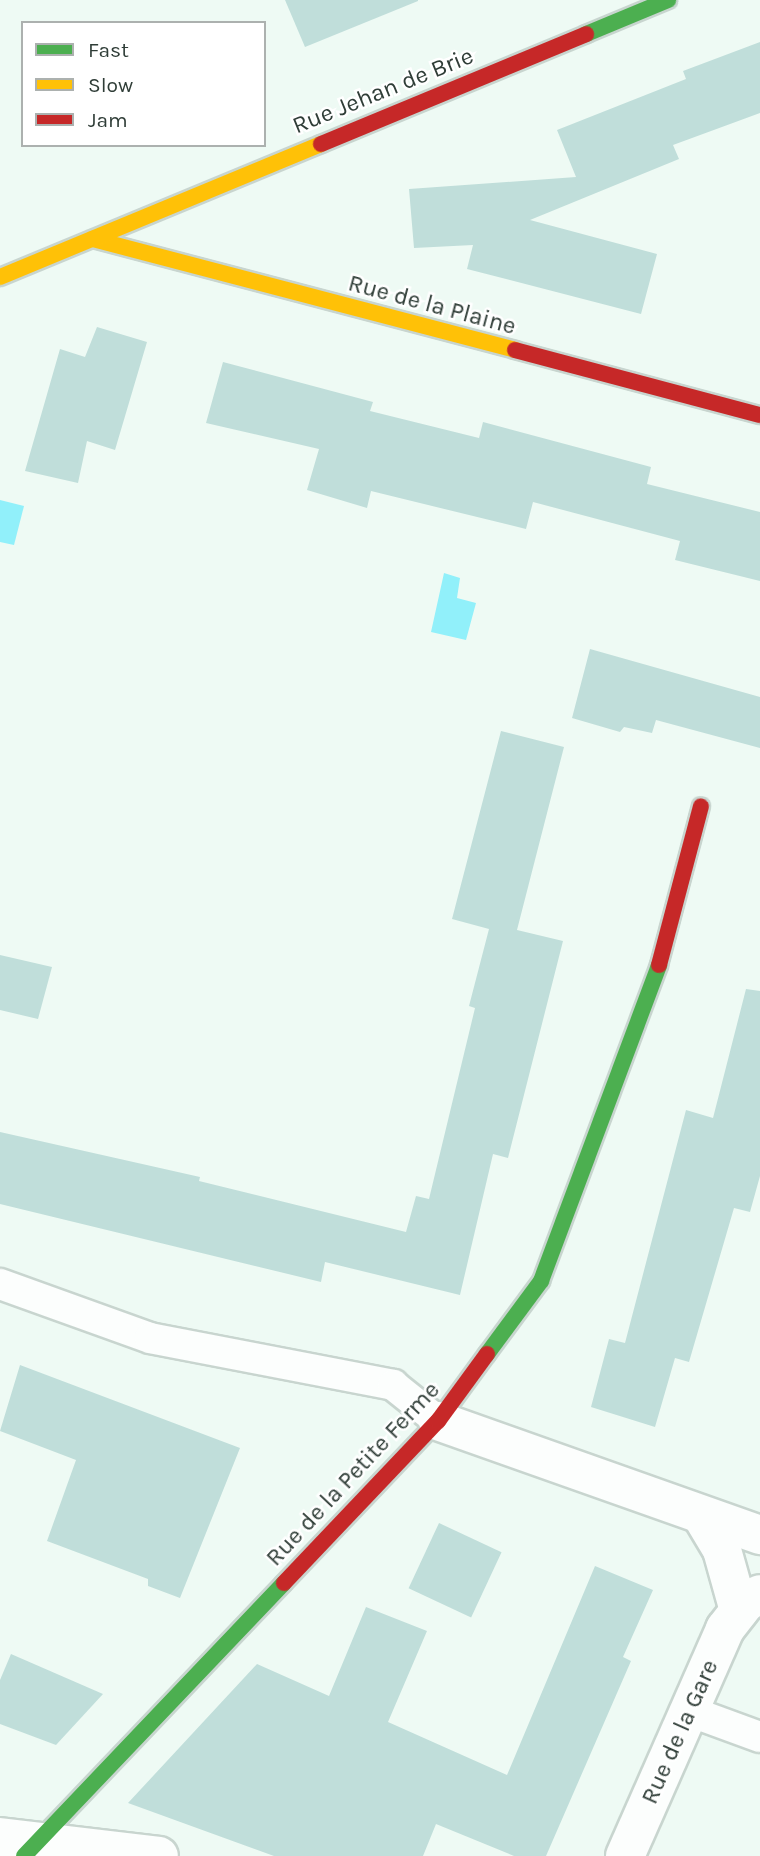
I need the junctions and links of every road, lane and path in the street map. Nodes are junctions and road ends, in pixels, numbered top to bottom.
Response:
1 (668, 0) edge
2 (93, 239) junction
3 (0, 277) edge
4 (760, 415) edge
5 (701, 806) dead end
6 (0, 1284) edge
7 (438, 1421) junction
8 (703, 1518) junction
9 (760, 1535) edge
10 (750, 1602) edge
11 (689, 1711) junction
12 (760, 1737) edge
13 (0, 1837) edge
14 (34, 1848) edge
15 (159, 1856) edge
16 (625, 1856) edge

1 - 2 street, Rue Jehan de Brie
2 - 3 street, Rue Jehan de Brie
2 - 4 street, Rue de la Plaine
5 - 7 street, Rue de la Petite Ferme
6 - 7 lane
7 - 8 street
7 - 14 street, Rue de la Petite Ferme
8 - 9 street
8 - 10 street, Rue de la Gare
10 - 11 street, Rue de la Gare
11 - 12 lane
11 - 16 street, Rue de la Gare
13 - 14 street
14 - 15 street

